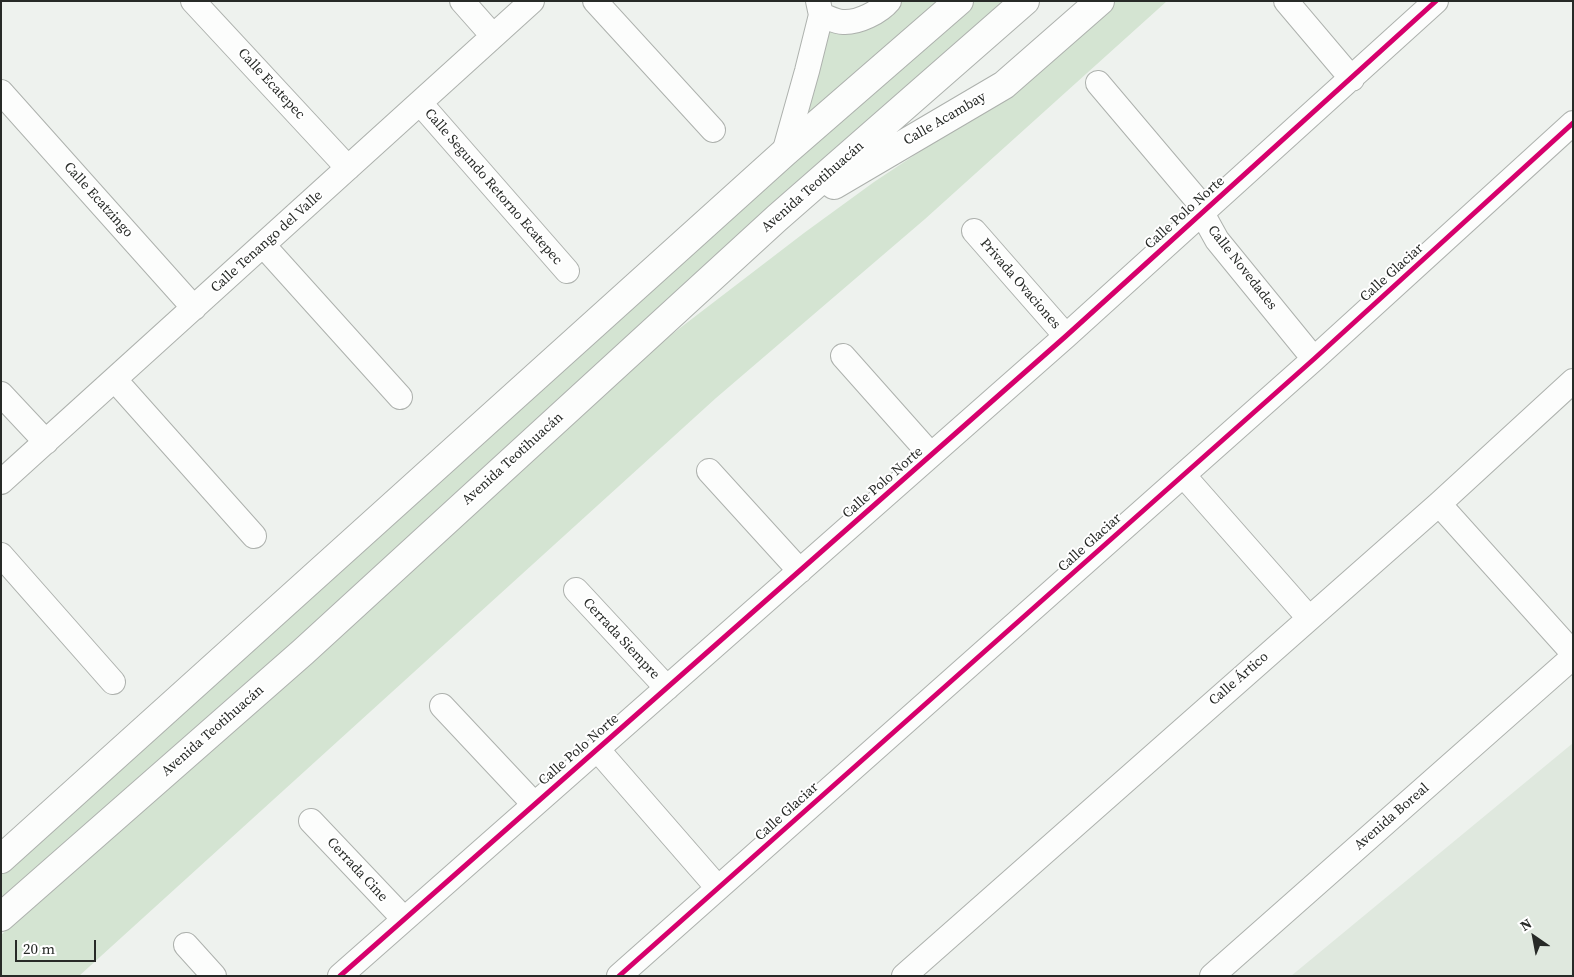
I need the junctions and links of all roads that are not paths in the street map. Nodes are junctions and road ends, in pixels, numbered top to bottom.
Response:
1 (193, 1) edge
2 (462, 1) edge
3 (532, 1) edge
4 (594, 1) edge
5 (889, 1) edge
6 (960, 1) edge
7 (1025, 1) edge
8 (1100, 1) edge
9 (1286, 1) edge
10 (1436, 1) edge
11 (819, 8) edge
12 (494, 36) junction
13 (1352, 79) junction
14 (1098, 84) dead end
15 (1, 92) edge
16 (420, 103) junction
17 (1573, 124) edge
18 (714, 130) dead end
19 (784, 153) junction
20 (348, 168) junction
21 (1202, 213) junction
22 (777, 218) junction
23 (974, 231) dead end
24 (263, 245) junction
25 (567, 271) dead end
26 (194, 308) junction
27 (1066, 336) junction
28 (844, 356) dead end
29 (1314, 359) junction
30 (114, 380) junction
31 (1573, 381) edge
32 (1, 394) edge
33 (400, 397) dead end
34 (46, 442) junction
35 (931, 455) junction
36 (709, 471) dead end
37 (1184, 476) junction
38 (1, 482) edge
39 (1438, 504) junction
40 (254, 536) dead end
41 (1, 555) edge
42 (800, 571) junction
43 (576, 590) dead end
44 (1308, 618) junction
45 (1573, 653) edge
46 (1573, 657) edge
47 (113, 682) dead end
48 (667, 688) junction
49 (442, 706) dead end
50 (597, 749) junction
51 (534, 804) junction
52 (311, 821) dead end
53 (1, 859) edge
54 (718, 888) junction
55 (1, 917) edge
56 (404, 919) junction
57 (186, 945) dead end
58 (906, 975) edge
59 (214, 976) edge
60 (340, 976) edge
61 (619, 976) edge
62 (1212, 976) edge

1 - 20 street, Calle Ecatepec
2 - 12 street
3 - 12 street, Calle Tenango del Valle
4 - 18 street
5 - 11 street
6 - 19 main road
7 - 22 main road, Avenida Teotihuacán
8 - 22 main road, Calle Acambay
9 - 13 street
10 - 13 street, Calle Polo Norte
11 - 19 street
12 - 16 street, Calle Tenango del Valle
13 - 21 street, Calle Polo Norte
14 - 21 street, Calle Novedades
15 - 26 street, Calle Ecatzingo
16 - 20 street, Calle Tenango del Valle
16 - 25 street, Calle Segundo Retorno Ecatepec
17 - 29 street, Calle Glaciar
19 - 53 main road
20 - 24 street, Calle Tenango del Valle
21 - 27 street, Calle Polo Norte
21 - 29 street, Calle Novedades
22 - 55 main road, Avenida Teotihuacán
23 - 27 street, Privada Ovaciones
24 - 26 street, Calle Tenango del Valle
24 - 33 street
26 - 30 street, Calle Tenango del Valle
27 - 35 street, Calle Polo Norte
28 - 35 street
29 - 37 street, Calle Glaciar
30 - 34 street, Calle Tenango del Valle
30 - 40 street
31 - 39 street, Calle Ártico
32 - 34 street
34 - 38 street, Calle Tenango del Valle
35 - 42 street, Calle Polo Norte
36 - 42 street
37 - 44 street
37 - 54 street, Calle Glaciar
39 - 44 street, Calle Ártico
39 - 45 street
41 - 47 street
42 - 48 street, Calle Polo Norte
43 - 48 street, Cerrada Siempre
44 - 58 street, Calle Ártico
46 - 62 street, Avenida Boreal
48 - 50 street, Calle Polo Norte
49 - 51 street
50 - 51 street, Calle Polo Norte
50 - 54 street
51 - 56 street, Calle Polo Norte
52 - 56 street, Cerrada Cine
54 - 61 street, Calle Glaciar
56 - 60 street, Calle Polo Norte
57 - 59 street

